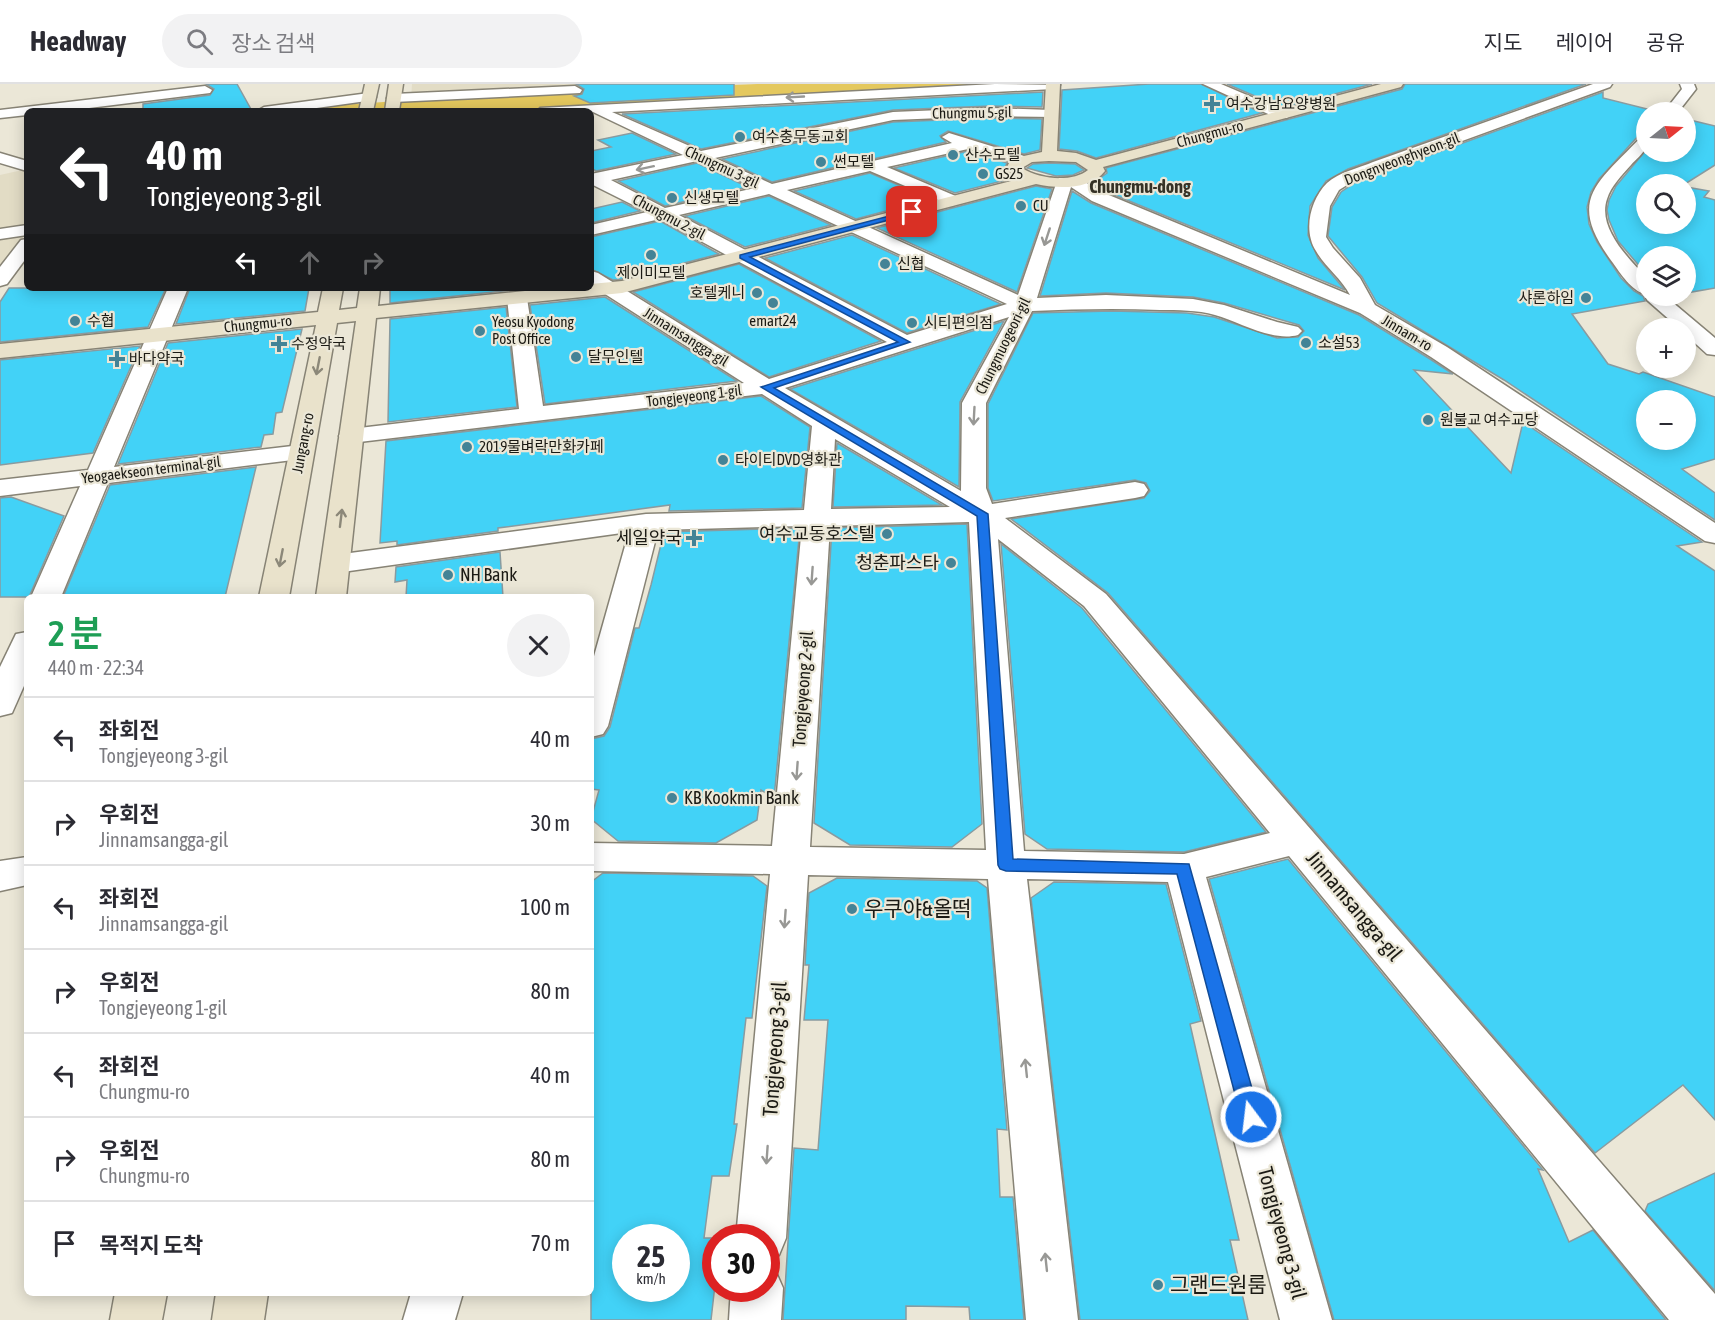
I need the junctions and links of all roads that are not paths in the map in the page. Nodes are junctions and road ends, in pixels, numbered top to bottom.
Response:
1 (1210, 84) edge
2 (1396, 84) edge
3 (1605, 84) edge
4 (1687, 84) edge
5 (1053, 85) edge
6 (850, 89) edge
7 (205, 92) edge
8 (592, 96) junction
9 (369, 98) edge
10 (394, 98) edge
11 (719, 101) junction
12 (1680, 102) edge
13 (56, 108) edge
14 (288, 108) edge
15 (554, 108) edge
16 (24, 111) edge
17 (0, 114) edge
18 (750, 114) dead end
19 (1052, 114) junction
20 (1282, 115) junction
21 (893, 116) junction
22 (770, 123) dead end
23 (800, 136) junction
24 (820, 144) dead end
25 (969, 144) junction
26 (3, 151) edge
27 (1636, 151) edge
28 (1048, 156) junction
29 (699, 157) junction
30 (851, 158) dead end
31 (1022, 160) junction
32 (24, 164) edge
33 (1094, 165) junction
34 (872, 166) junction
35 (24, 174) edge
36 (9, 178) dead end
37 (594, 178) edge
38 (594, 179) edge
39 (1036, 179) junction
40 (1069, 181) junction
41 (770, 190) junction
42 (952, 201) junction
43 (663, 214) junction
44 (852, 228) junction
45 (594, 229) edge
46 (24, 230) edge
47 (0, 234) edge
48 (24, 248) edge
49 (743, 256) junction
50 (1636, 278) edge
51 (594, 279) edge
52 (0, 280) edge
53 (609, 289) junction
54 (594, 290) edge
55 (177, 291) edge
56 (332, 291) edge
57 (370, 291) edge
58 (589, 291) edge
59 (517, 298) junction
60 (1025, 305) junction
61 (1666, 306) edge
62 (1367, 309) junction
63 (366, 314) junction
64 (327, 317) junction
65 (1291, 331) dead end
66 (158, 334) junction
67 (905, 342) junction
68 (1715, 348) edge
69 (0, 351) edge
70 (766, 387) junction
71 (532, 415) junction
72 (824, 423) junction
73 (351, 436) junction
74 (302, 452) junction
75 (97, 476) junction
76 (0, 488) edge
77 (1135, 490) dead end
78 (982, 514) junction
79 (816, 518) junction
80 (646, 522) junction
81 (1715, 535) edge
82 (335, 564) junction
83 (47, 594) edge
84 (275, 594) edge
85 (330, 594) edge
86 (24, 648) edge
87 (0, 705) edge
88 (594, 715) edge
89 (1298, 840) junction
90 (594, 857) edge
91 (790, 861) junction
92 (1006, 865) junction
93 (1184, 868) junction
94 (24, 872) edge
95 (0, 876) edge
96 (762, 1224) edge
97 (140, 1296) edge
98 (242, 1296) edge
99 (435, 1296) edge
100 (756, 1302) edge
101 (136, 1320) edge
102 (238, 1320) edge
103 (429, 1320) edge
104 (755, 1320) edge
105 (1052, 1320) edge
106 (1306, 1320) edge
107 (1703, 1320) edge

1 - 20 street
2 - 20 street, Chungmu-ro
3 - 62 street, Dongnyeonghyeon-gil
4 - 12 street
5 - 6 street
5 - 19 street
6 -> 11 street
6 - 21 street, Chungmu 5-gil
7 - 13 street
8 - 10 street
8 - 11 street
8 - 15 street
8 - 29 street, Chungmu 3-gil
9 - 14 street
11 - 18 street
16 - 17 street
19 - 21 street, Chungmu 5-gil
19 - 28 street
20 - 33 street, Chungmu-ro
21 - 23 street, Chungmu 5-gil
21 - 25 street, Chungmu 5-gil
22 - 23 street
23 - 24 street
23 - 29 street, Chungmu 5-gil
25 - 31 street, Chungmu 5-gil
25 - 34 street
26 - 32 street
27 - 50 street
28 - 31 street
28 - 33 street
29 -> 37 street, Chungmu 5-gil
29 - 41 street, Chungmu 3-gil
30 - 34 street
31 - 39 street
33 - 40 street
34 - 41 street
34 - 42 street
35 - 36 street
38 - 43 street, Chungmu 2-gil
39 - 40 street
39 - 42 street, Chungmu-ro
40 -> 60 street, Chungmuogeori-gil
40 - 62 street, Jinnam-ro
41 - 43 street
41 - 44 street, Chungmu 3-gil
42 - 44 street, Chungmu-ro
43 - 45 street
43 - 49 street, Chungmu 2-gil
44 - 49 street, Chungmu-ro
44 - 60 street
46 - 47 street
48 - 52 street
49 - 53 street, Chungmu-ro
49 - 67 street
51 - 53 street, Jinnamsangga-gil
53 - 54 street, Chungmu-ro
53 - 70 street, Jinnamsangga-gil
55 - 66 street
56 - 64 street, Jungang-ro
57 - 63 street
58 - 59 street, Chungmu-ro
59 - 63 street, Chungmu-ro
59 - 71 street
60 - 65 street
60 - 67 street, Tongjeyeong 1-gil
60 -> 78 street, Chungmuogeori-gil
61 - 68 street
62 - 81 street, Jinnam-ro
63 - 64 street, Chungmu-ro
63 - 73 street
64 - 66 street, Chungmu-ro
64 -> 74 street, Jungang-ro
66 - 69 street, Chungmu-ro
66 - 75 street
67 - 70 street, Tongjeyeong 1-gil
70 - 71 street, Tongjeyeong 1-gil
70 - 72 street, Jinnamsangga-gil
71 - 73 street, Tongjeyeong 1-gil
72 - 78 street, Jinnamsangga-gil
72 - 79 street
82 -> 73 street
74 - 75 street, Yeogaekseon terminal-gil
74 -> 84 street, Jungang-ro
75 - 76 street, Yeogaekseon terminal-gil
75 - 83 street
77 - 78 street
78 - 79 street
78 - 89 street, Jinnamsangga-gil
78 - 92 street
79 - 80 street
79 -> 91 street, Tongjeyeong 2-gil
80 - 82 street
80 - 88 street
82 - 85 street
86 - 87 street
89 - 93 street
89 - 107 street, Jinnamsangga-gil
90 - 91 street
91 - 92 street
91 -> 96 street, Tongjeyeong 3-gil
92 - 93 street
105 -> 92 street
93 - 106 street, Tongjeyeong 3-gil
94 - 95 street
97 - 101 street
98 - 102 street
99 - 103 street
100 - 104 street

